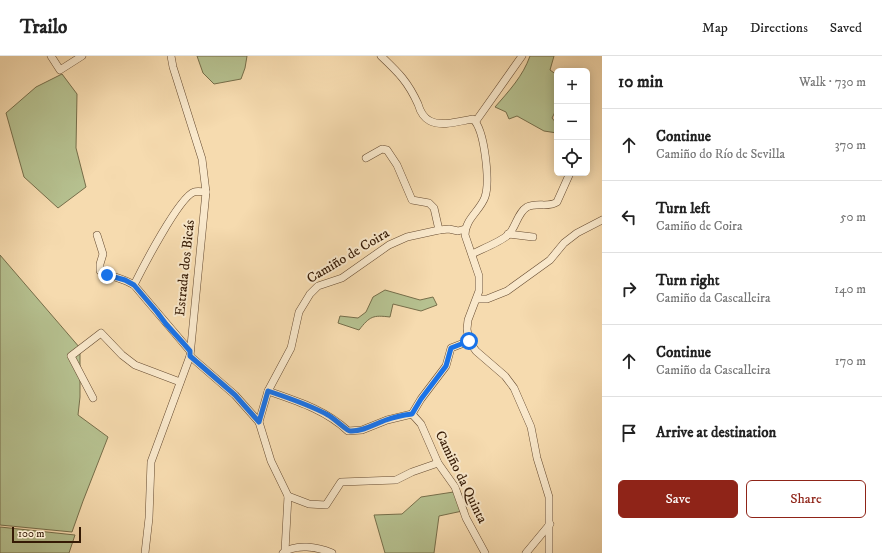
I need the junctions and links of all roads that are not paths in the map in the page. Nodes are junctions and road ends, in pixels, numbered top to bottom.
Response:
1 (51, 56) edge
2 (82, 56) edge
3 (171, 56) edge
4 (381, 56) edge
5 (522, 56) edge
6 (476, 121) junction
7 (366, 158) dead end
8 (569, 176) edge
9 (206, 192) junction
10 (602, 220) edge
11 (465, 229) junction
12 (439, 230) junction
13 (508, 234) junction
14 (97, 235) dead end
15 (532, 238) dead end
16 (472, 254) junction
17 (134, 285) junction
18 (477, 299) junction
19 (469, 341) junction
20 (190, 353) junction
21 (180, 382) junction
22 (268, 391) junction
23 (93, 398) dead end
24 (412, 414) junction
25 (259, 422) junction
26 (438, 463) junction
27 (288, 496) junction
28 (550, 524) junction
29 (284, 552) edge
30 (144, 553) edge
31 (332, 553) edge
32 (485, 553) edge
33 (526, 553) edge
34 (549, 553) edge

1 - 2 street
3 - 9 street, Estrada dos Bicás
4 - 6 street
5 - 6 street
6 - 11 street
7 - 12 street
8 - 13 street
9 - 17 street
9 - 20 street, Estrada dos Bicás
10 - 18 street
11 - 12 street, Camiño de Coira
11 - 16 street
12 - 22 street, Camiño de Coira
13 - 15 street
13 - 16 street
14 - 17 street
16 - 18 street
17 - 20 street
18 - 19 street
19 - 24 street
19 - 28 street
20 - 21 street, Estrada dos Bicás
20 - 25 street
21 - 23 street
21 - 30 street, Estrada dos Bicás
22 - 24 street
22 - 25 street, Camiño de Coira
24 - 26 street, Camiño da Quinta
25 - 27 street
26 - 27 street
26 - 32 street, Camiño da Quinta
27 - 29 street
28 - 33 street
28 - 34 street
29 - 31 street

